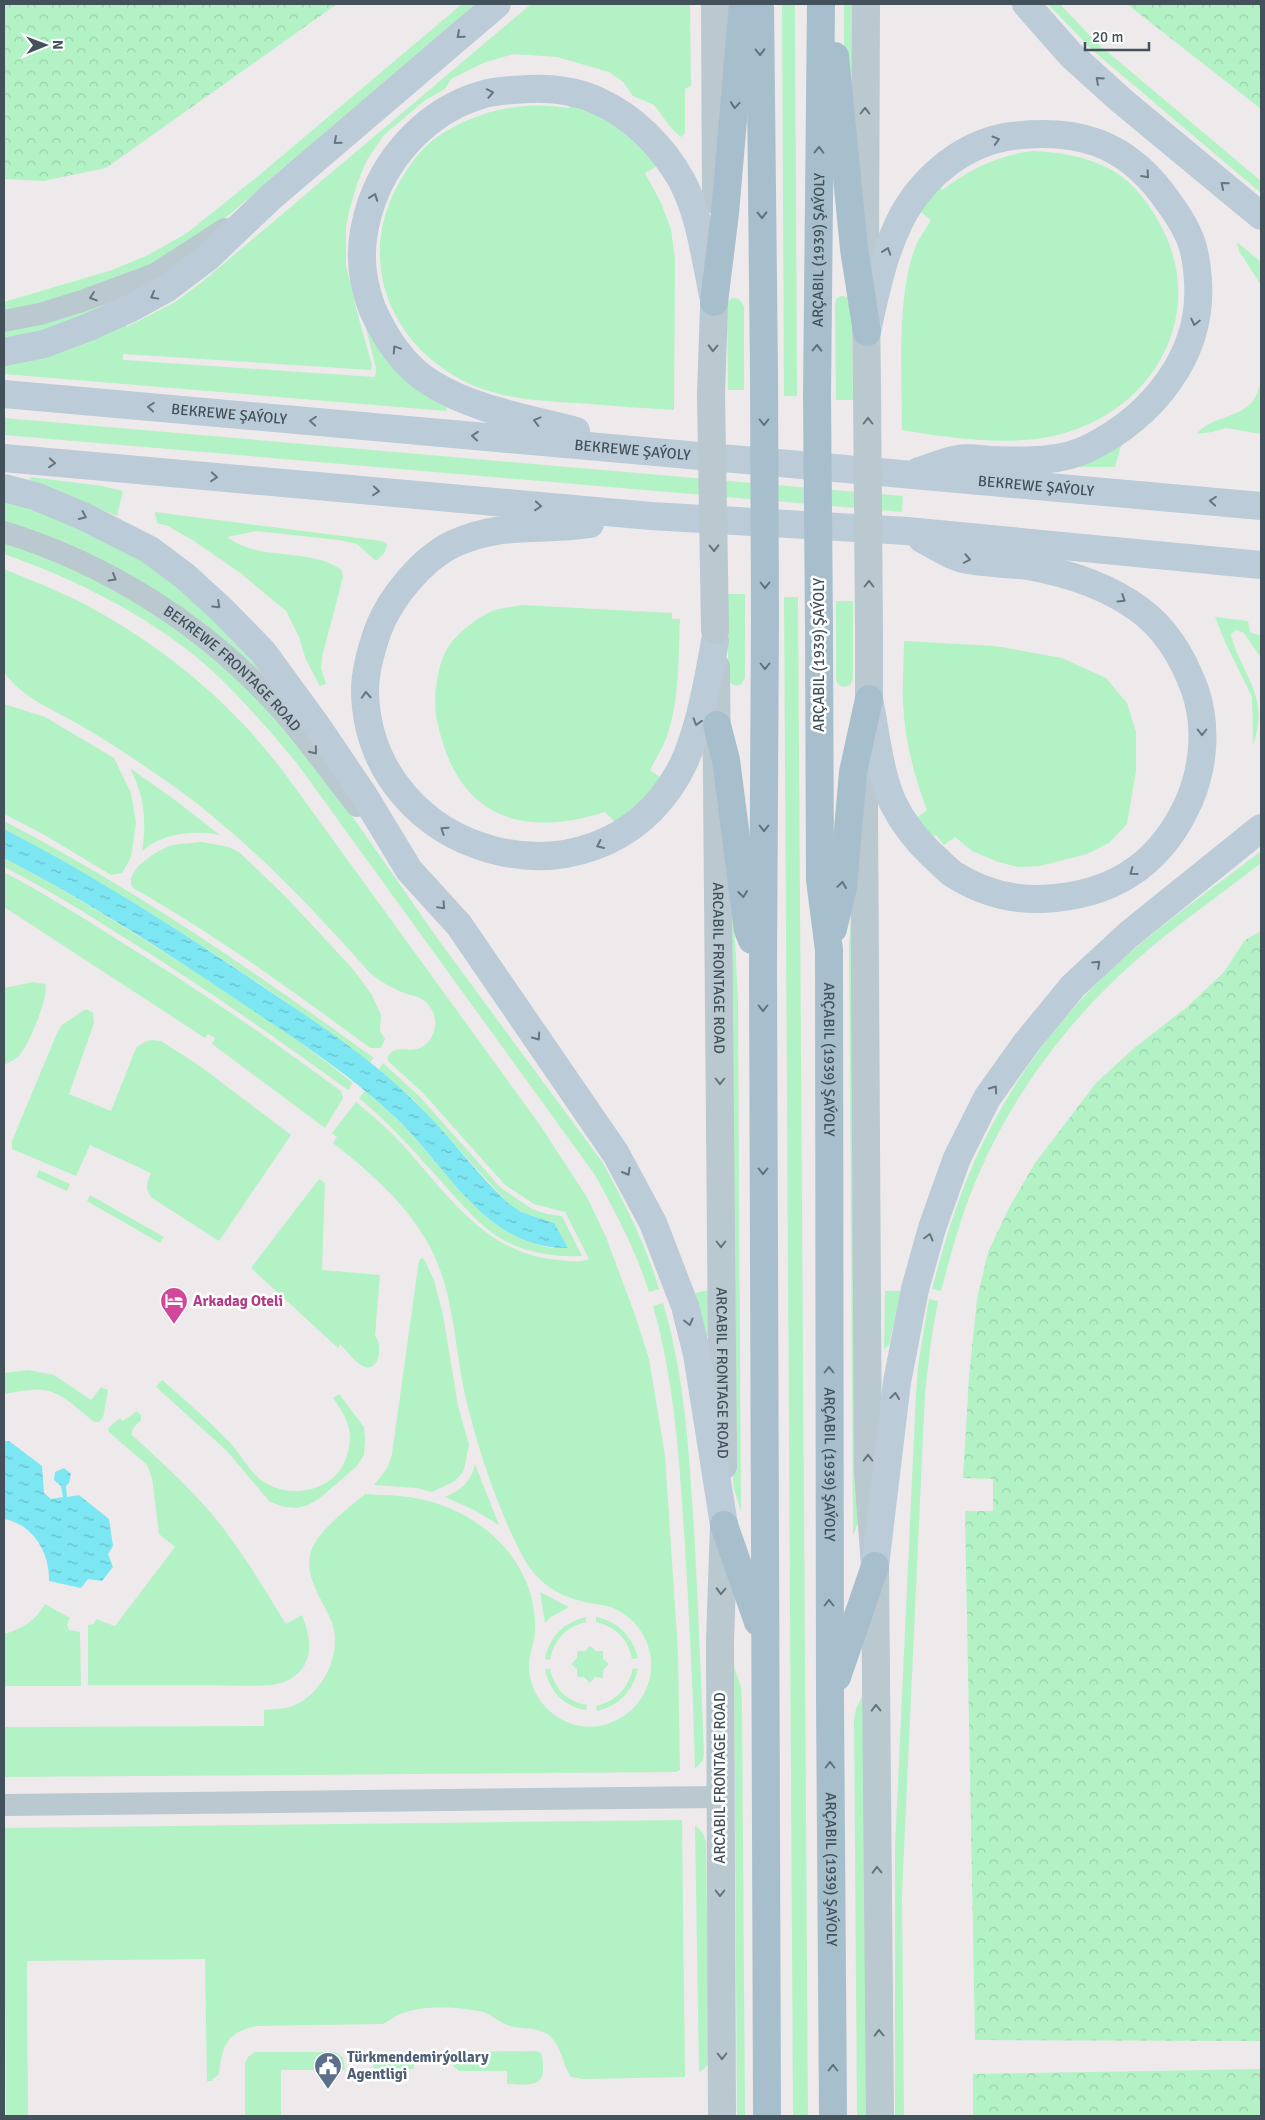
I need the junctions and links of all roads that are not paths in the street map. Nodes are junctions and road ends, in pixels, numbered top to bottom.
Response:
1 (497, 4) edge
2 (715, 4) edge
3 (743, 4) edge
4 (760, 4) edge
5 (822, 4) edge
6 (866, 4) edge
7 (1026, 4) edge
8 (271, 197) junction
9 (1261, 216) edge
10 (714, 302) junction
11 (4, 321) edge
12 (867, 332) junction
13 (4, 352) edge
14 (4, 394) edge
15 (652, 452) junction
16 (4, 458) edge
17 (906, 475) junction
18 (4, 488) edge
19 (1261, 506) edge
20 (651, 516) junction
21 (907, 531) junction
22 (4, 532) edge
23 (1261, 565) edge
24 (715, 636) junction
25 (869, 699) junction
26 (717, 725) junction
27 (1258, 832) edge
28 (409, 870) junction
29 (829, 950) junction
30 (763, 969) junction
31 (724, 1525) junction
32 (875, 1566) junction
33 (765, 1643) junction
34 (830, 1700) junction
35 (720, 1797) junction
36 (4, 1805) edge
37 (722, 2116) edge
38 (767, 2116) edge
39 (833, 2116) edge
40 (880, 2116) edge

1 -> 8 main road
2 - 10 street, ARCABIL FRONTAGE ROAD
3 -> 10 main road
4 -> 30 main road, bridge
5 - 12 main road
29 -> 5 main road, ARÇABIL (1939) ŞAÝOLY, bridge
12 -> 6 street
9 -> 7 main road
8 -> 11 street
8 -> 13 main road
15 -> 10 main road
10 -> 24 street, ARCABIL FRONTAGE ROAD, bridge
12 -> 17 main road
25 -> 12 street, bridge
15 -> 14 main road, BEKREWE ŞAÝOLY
15 - 17 main road, BEKREWE ŞAÝOLY
16 -> 20 main road
19 -> 17 main road, BEKREWE ŞAÝOLY
18 -> 28 main road
20 - 21 main road
24 -> 20 main road
21 - 23 main road
21 -> 25 main road
22 -> 28 street, BEKREWE FRONTAGE ROAD
24 - 26 street, ARCABIL FRONTAGE ROAD
29 -> 25 main road
32 -> 25 street
26 -> 30 main road
26 -> 31 street, ARCABIL FRONTAGE ROAD
32 -> 27 main road
28 -> 31 main road
34 -> 29 main road, ARÇABIL (1939) ŞAÝOLY
30 -> 33 main road
31 - 33 main road
31 -> 35 street, ARCABIL FRONTAGE ROAD
32 - 34 main road
40 -> 32 street
33 - 38 main road
39 -> 34 main road, ARÇABIL (1939) ŞAÝOLY
35 - 36 street
35 -> 37 street, ARCABIL FRONTAGE ROAD

